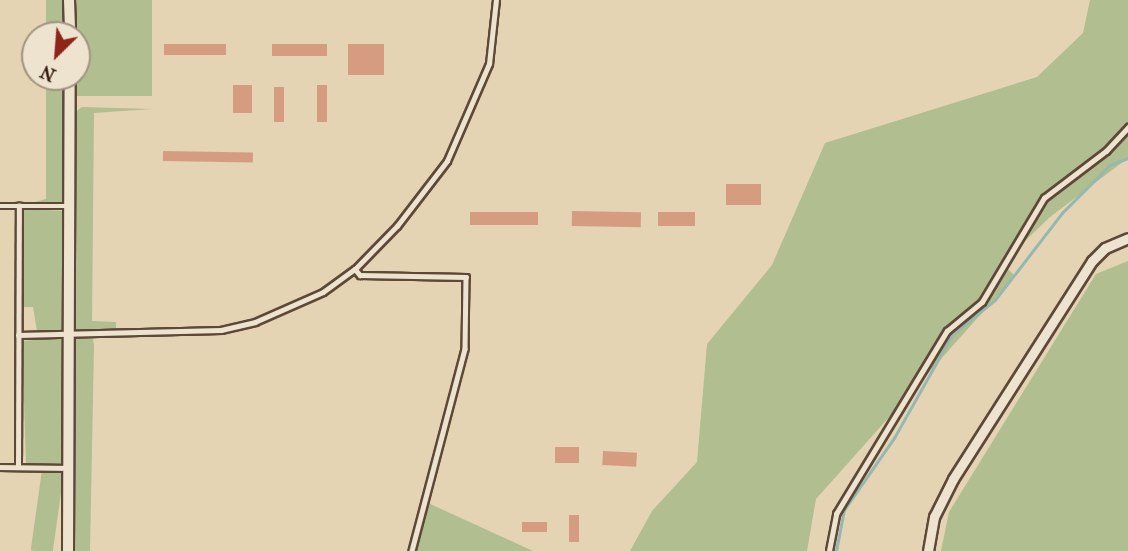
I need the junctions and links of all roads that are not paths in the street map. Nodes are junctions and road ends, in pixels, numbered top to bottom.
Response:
1 (69, 0) edge
2 (496, 0) edge
3 (69, 21) edge
4 (70, 91) edge
5 (1128, 127) edge
6 (0, 206) edge
7 (19, 206) junction
8 (70, 206) junction
9 (1128, 238) edge
10 (355, 269) junction
11 (18, 335) junction
12 (69, 335) junction
13 (0, 467) edge
14 (18, 467) junction
15 (69, 468) junction
16 (68, 551) edge
17 (412, 551) edge
18 (830, 551) edge
19 (928, 551) edge

1 - 3 street
2 - 10 lane
4 - 8 street
5 - 18 lane
6 - 7 lane
7 - 8 lane
7 - 11 lane
8 - 12 street
9 - 19 street
10 - 12 lane
10 - 17 lane
11 - 12 lane
11 - 14 lane
12 - 15 street
13 - 14 lane
14 - 15 lane
15 - 16 street

